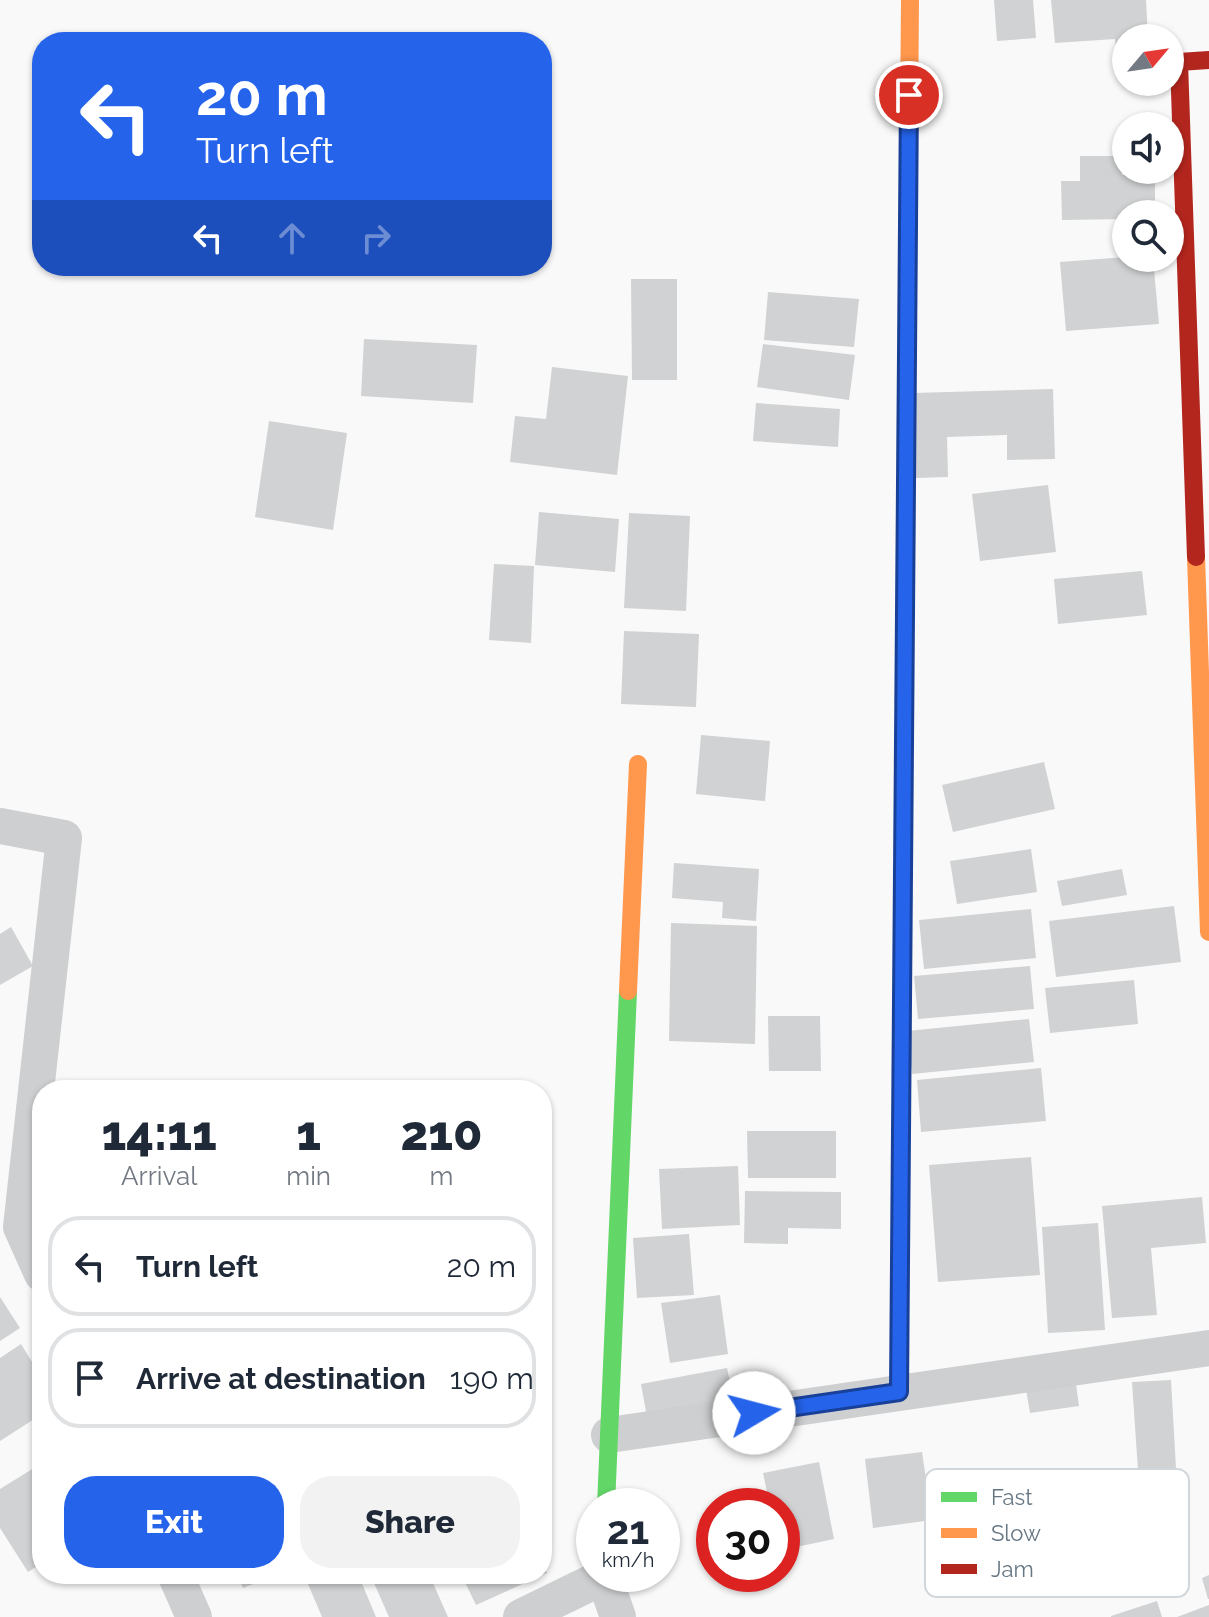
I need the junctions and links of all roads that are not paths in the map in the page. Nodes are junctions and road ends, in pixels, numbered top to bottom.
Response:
1 (910, 0) edge
2 (1209, 60) edge
3 (638, 764) dead end
4 (0, 826) edge
5 (1209, 932) edge
6 (37, 1080) edge
7 (32, 1127) edge
8 (32, 1252) edge
9 (1209, 1348) edge
10 (899, 1392) junction
11 (609, 1435) junction
12 (607, 1488) edge
13 (179, 1584) edge
14 (576, 1589) edge
15 (609, 1592) edge
16 (194, 1617) edge
17 (521, 1617) edge
18 (618, 1617) edge

1 - 10 street
2 - 5 street
3 - 11 street
4 - 6 street
7 - 8 street
9 - 10 street
10 - 11 street
11 - 12 street
13 - 16 street
14 - 17 street
15 - 18 street

